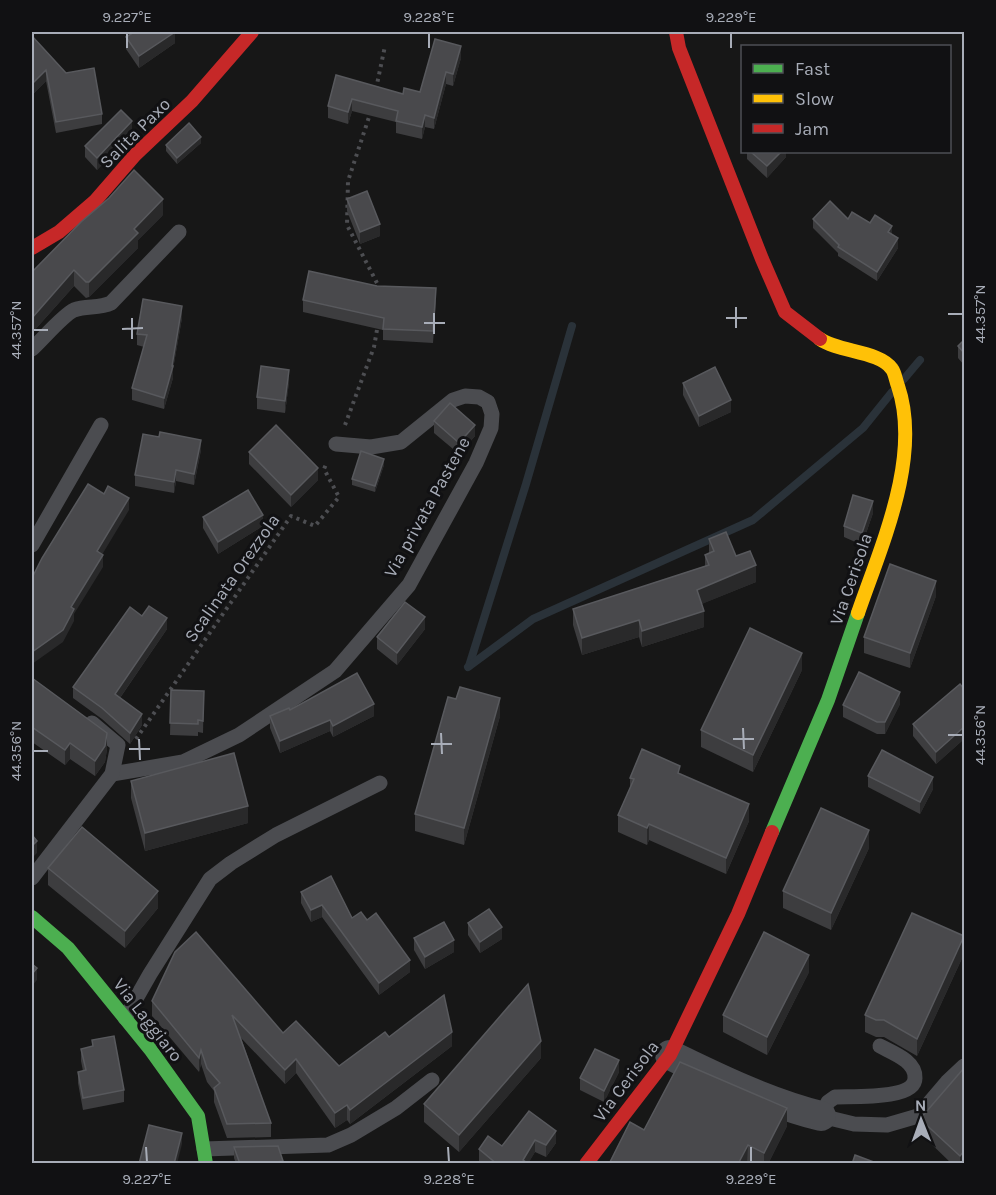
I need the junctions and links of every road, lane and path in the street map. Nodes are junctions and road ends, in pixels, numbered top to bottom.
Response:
1 (252, 32) edge
2 (676, 32) edge
3 (385, 46) dead end
4 (374, 99) edge
5 (372, 110) edge
6 (179, 232) dead end
7 (32, 248) edge
8 (378, 296) edge
9 (379, 317) edge
10 (32, 349) edge
11 (101, 425) dead end
12 (336, 444) junction
13 (32, 545) edge
14 (77, 713) edge
15 (112, 774) junction
16 (380, 783) dead end
17 (32, 878) edge
18 (32, 917) edge
19 (125, 1018) junction
20 (880, 1046) dead end
21 (670, 1055) junction
22 (964, 1066) edge
23 (432, 1080) dead end
24 (821, 1116) junction
25 (205, 1156) edge
26 (586, 1164) edge

1 - 7 street, Salita Paxo
2 - 21 street, Via Cerisola
3 - 4 path
5 - 8 path
6 - 10 lane
9 - 12 path, Scalinata Orezzola
11 - 13 lane
12 - 15 path, Scalinata Orezzola
12 - 15 lane, Via privata Pastene
14 - 15 lane
15 - 17 lane
16 - 19 lane
18 - 19 street, Via Laggiaro
19 - 25 street, Via Laggiaro
20 - 24 lane
21 - 24 street
21 - 26 street, Via Cerisola
22 - 24 lane
23 - 25 lane

